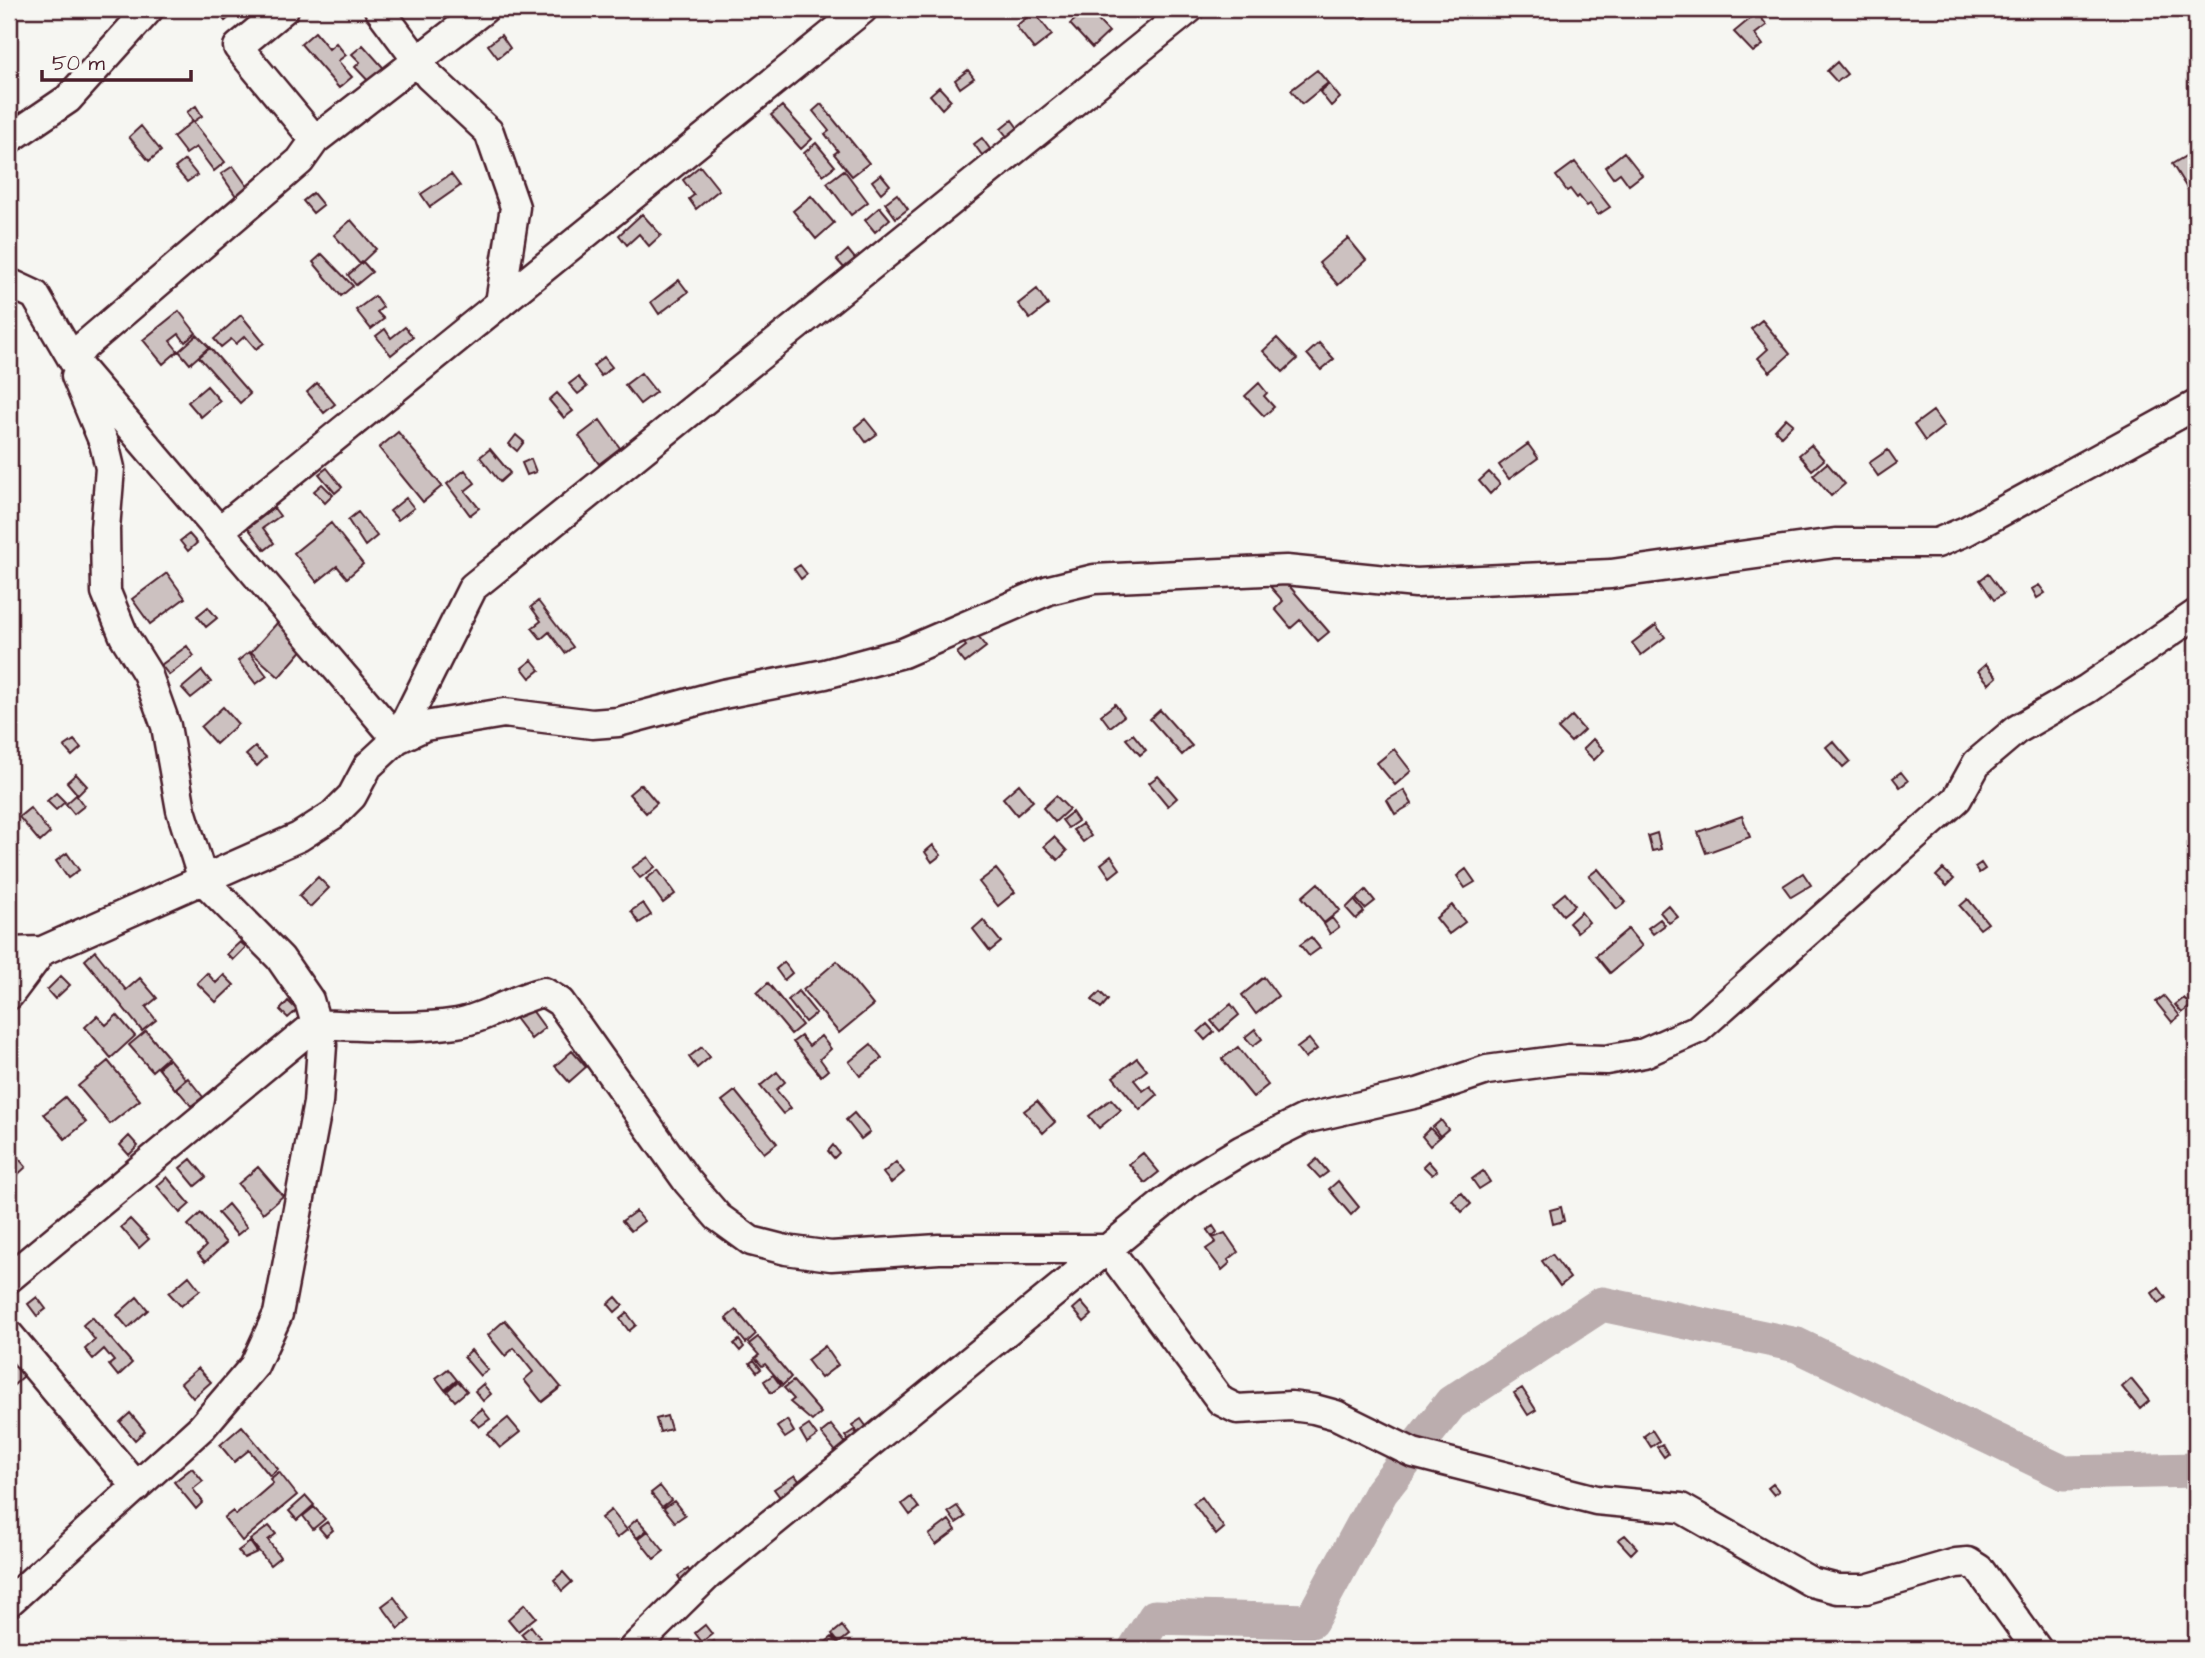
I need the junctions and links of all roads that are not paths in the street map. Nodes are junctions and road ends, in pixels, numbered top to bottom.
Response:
1 (149, 9) edge
2 (284, 9) edge
3 (379, 9) edge
4 (484, 9) edge
5 (863, 9) edge
6 (1189, 9) edge
7 (418, 60) junction
8 (9, 139) edge
9 (315, 140) junction
10 (9, 283) edge
11 (500, 303) junction
12 (73, 360) junction
13 (2196, 405) edge
14 (219, 531) junction
15 (2196, 614) edge
16 (397, 739) junction
17 (203, 880) junction
18 (42, 951) junction
19 (9, 952) edge
20 (9, 995) edge
21 (316, 1024) junction
22 (1108, 1249) junction
23 (9, 1278) edge
24 (9, 1335) edge
25 (138, 1487) junction
26 (9, 1602) edge
27 (633, 1649) edge
28 (2036, 1649) edge

1 - 8 street
2 - 9 street
3 - 7 street
4 - 7 street
5 - 11 street
6 - 16 street
7 - 9 street
7 - 11 street
9 - 12 street
10 - 12 street
11 - 14 street
12 - 14 street
12 - 17 street
13 - 16 street
14 - 16 street
15 - 22 street
16 - 17 street
17 - 18 street
17 - 21 street
18 - 19 street
18 - 20 street
21 - 22 street
21 - 23 street
21 - 25 street
22 - 27 street
22 - 28 street
24 - 25 street
25 - 26 street

